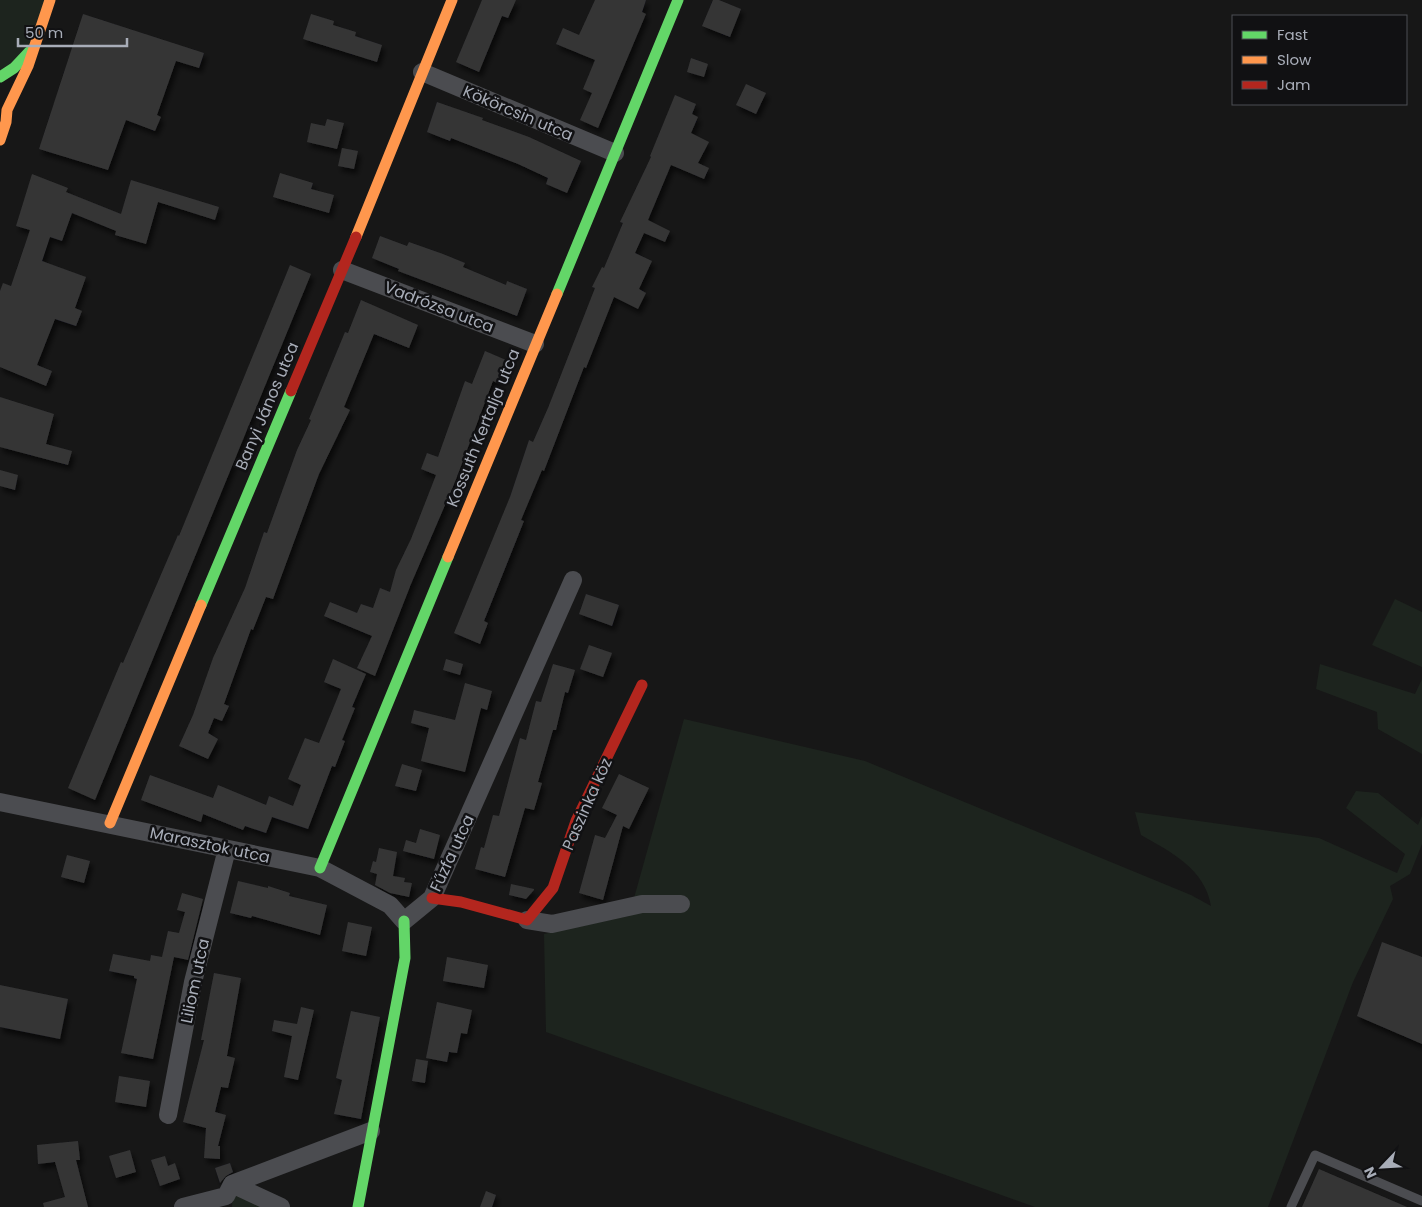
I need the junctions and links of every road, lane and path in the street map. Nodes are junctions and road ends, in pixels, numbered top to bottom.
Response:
1 (50, 0) edge
2 (452, 0) edge
3 (678, 0) edge
4 (34, 44) junction
5 (422, 72) junction
6 (0, 77) edge
7 (0, 95) edge
8 (7, 110) junction
9 (0, 140) edge
10 (615, 153) junction
11 (342, 270) junction
12 (535, 344) junction
13 (573, 580) dead end
14 (642, 685) dead end
15 (0, 802) edge
16 (110, 823) junction
17 (227, 849) junction
18 (320, 868) junction
19 (432, 898) junction
20 (681, 904) dead end
21 (528, 920) junction
22 (404, 922) junction
23 (168, 1115) dead end
24 (371, 1131) junction
25 (232, 1184) junction
26 (1422, 1201) edge
27 (183, 1207) edge
28 (281, 1207) edge
29 (358, 1207) edge
30 (1291, 1207) edge

1 - 4 street
2 - 5 street, Banyi János utca
3 - 10 street, Kossuth Kertalja utca
4 - 6 street
4 - 8 street
5 - 10 street, Kökörcsin utca
5 - 11 street, Banyi János utca
7 - 8 street
8 - 9 street
10 - 12 street, Kossuth Kertalja utca
11 - 12 street, Vadrózsa utca
11 - 16 street, Banyi János utca
12 - 18 street, Kossuth Kertalja utca
13 - 19 street, Fűzfa utca
14 - 21 street, Paszinka köz
15 - 16 street, Marasztok utca
16 - 17 street, Marasztok utca
17 - 18 street, Marasztok utca
17 - 23 street, Liliom utca
18 - 22 street, Marasztok utca
19 - 21 street
19 - 22 street, Fűzfa utca
20 - 21 street
22 - 24 street
24 - 25 street
24 - 29 street
25 - 27 street
25 - 28 street
26 - 30 lane

